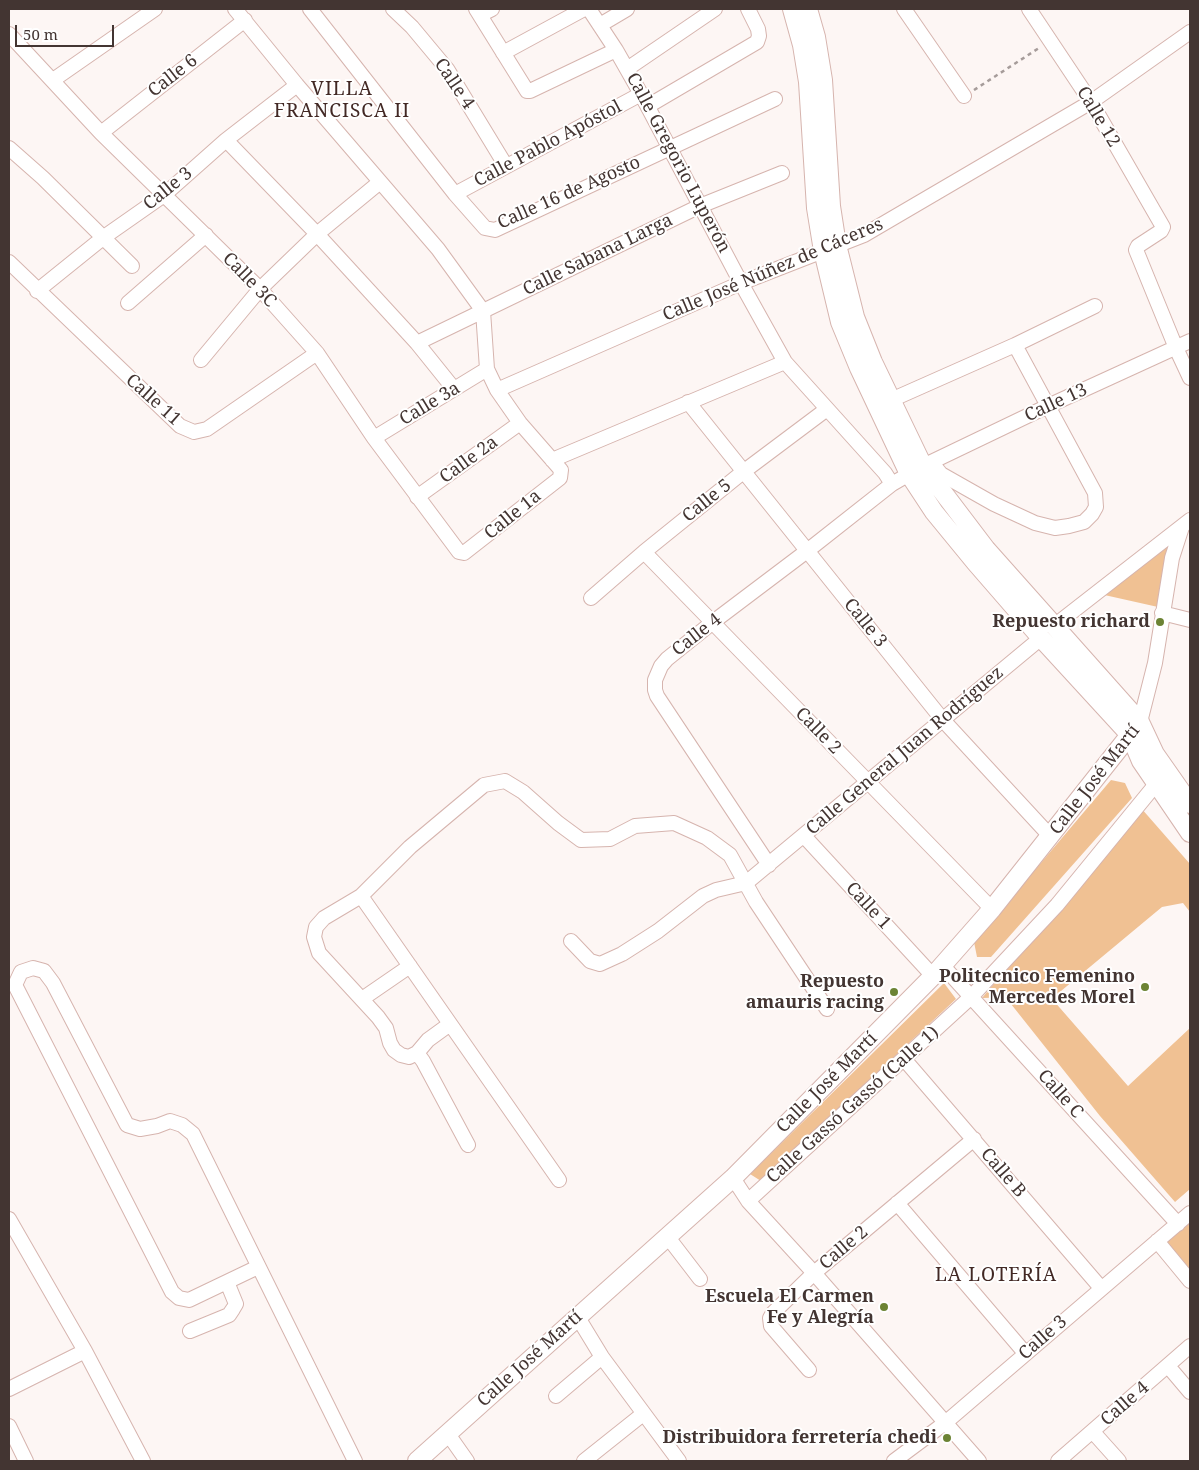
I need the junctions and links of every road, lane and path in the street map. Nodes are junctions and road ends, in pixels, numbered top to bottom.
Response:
1 (155, 9) edge
2 (236, 9) edge
3 (310, 9) edge
4 (393, 9) edge
5 (584, 9) edge
6 (589, 9) edge
7 (627, 9) edge
8 (715, 9) edge
9 (748, 9) edge
10 (792, 9) edge
11 (808, 9) edge
12 (904, 9) edge
13 (1029, 9) edge
14 (483, 11) edge
15 (245, 20) junction
16 (600, 25) junction
17 (1190, 32) edge
18 (9, 34) edge
19 (809, 41) junction
20 (1050, 41) junction
21 (616, 50) junction
22 (503, 53) junction
23 (627, 69) junction
24 (52, 80) junction
25 (297, 85) junction
26 (964, 96) joint
27 (775, 99) dead end
28 (645, 100) junction
29 (1091, 102) junction
30 (102, 133) junction
31 (226, 140) junction
32 (670, 147) junction
33 (9, 148) edge
34 (506, 166) junction
35 (782, 173) dead end
36 (380, 182) junction
37 (455, 194) junction
38 (164, 195) junction
39 (700, 206) junction
40 (317, 234) junction
41 (206, 235) junction
42 (104, 237) junction
43 (830, 248) junction
44 (9, 262) edge
45 (132, 266) dead end
46 (741, 283) junction
47 (260, 289) junction
48 (37, 291) junction
49 (128, 303) dead end
50 (1095, 306) dead end
51 (483, 311) junction
52 (1190, 341) edge
53 (417, 343) junction
54 (1015, 345) junction
55 (1176, 348) junction
56 (318, 353) junction
57 (201, 360) dead end
58 (785, 362) junction
59 (487, 370) junction
60 (1190, 378) edge
61 (454, 389) junction
62 (497, 390) junction
63 (891, 400) junction
64 (688, 402) junction
65 (1048, 406) junction
66 (827, 409) junction
67 (520, 423) junction
68 (374, 438) junction
69 (556, 465) junction
70 (922, 468) junction
71 (743, 472) junction
72 (892, 484) junction
73 (417, 497) junction
74 (1188, 525) edge
75 (459, 552) joint
76 (644, 552) junction
77 (807, 552) junction
78 (591, 598) dead end
79 (1162, 613) junction
80 (1190, 620) edge
81 (713, 622) junction
82 (1054, 626) junction
83 (1041, 638) junction
84 (942, 719) junction
85 (1135, 728) junction
86 (868, 783) junction
87 (1156, 784) junction
88 (1190, 804) edge
89 (1190, 833) edge
90 (804, 836) junction
91 (1051, 837) junction
92 (769, 865) junction
93 (746, 883) junction
94 (361, 896) junction
95 (992, 910) junction
96 (571, 941) dead end
97 (410, 966) junction
98 (937, 970) junction
99 (971, 996) junction
100 (362, 998) junction
101 (827, 1009) dead end
102 (450, 1024) junction
103 (417, 1053) junction
104 (904, 1059) junction
105 (974, 1139) junction
106 (468, 1145) dead end
107 (733, 1178) junction
108 (559, 1180) dead end
109 (748, 1201) junction
110 (897, 1203) junction
111 (1190, 1213) edge
112 (9, 1219) edge
113 (1178, 1224) junction
114 (667, 1236) junction
115 (1157, 1241) junction
116 (258, 1267) junction
117 (814, 1273) junction
118 (700, 1279) dead end
119 (1190, 1281) edge
120 (227, 1282) junction
121 (1101, 1288) junction
122 (577, 1316) junction
123 (190, 1331) dead end
124 (1190, 1346) edge
125 (85, 1351) junction
126 (1025, 1353) junction
127 (602, 1357) junction
128 (1168, 1366) junction
129 (809, 1370) dead end
130 (9, 1389) edge
131 (1190, 1392) edge
132 (556, 1396) dead end
133 (643, 1414) junction
134 (945, 1423) junction
135 (9, 1426) edge
136 (1093, 1432) junction
137 (448, 1434) junction
138 (26, 1461) edge
139 (143, 1461) edge
140 (354, 1461) edge
141 (416, 1461) edge
142 (467, 1461) edge
143 (584, 1461) edge
144 (679, 1461) edge
145 (894, 1461) edge
146 (979, 1461) edge
147 (1058, 1461) edge
148 (1119, 1461) edge

1 - 24 street
2 - 15 street
3 - 37 street, Calle 16 de Agosto
4 - 34 street, Calle 4
5 - 22 street
6 - 16 street, Calle Gregorio Luperón
7 - 16 street
8 - 23 street
9 - 28 street, Calle Pablo Apóstol
10 - 19 main road
11 - 19 main road
12 - 26 street
13 - 20 street, Calle 12
14 - 22 street
15 - 25 street
15 - 30 street, Calle 6
16 - 21 street, Calle Gregorio Luperón
17 - 29 street, Calle José Núñez de Cáceres
18 - 24 street, Calle 3C
19 - 43 main road
20 - 26 path
20 - 29 street, Calle 12
21 - 22 street
21 - 23 street, Calle Gregorio Luperón
23 - 28 street, Calle Gregorio Luperón
24 - 30 street, Calle 3C
25 - 31 street, Calle 3
25 - 36 street
27 - 32 street, Calle 16 de Agosto
28 - 32 street, Calle Gregorio Luperón
28 - 34 street, Calle Pablo Apóstol
29 - 43 street, Calle José Núñez de Cáceres
29 - 55 street, Calle 12
30 - 38 street, Calle 3C
31 - 38 street, Calle 3
31 - 40 street
32 - 37 street, Calle 16 de Agosto
32 - 39 street, Calle Gregorio Luperón
33 - 42 street
34 - 37 street, Calle Pablo Apóstol
35 - 39 street, Calle Sabana Larga
36 - 40 street
36 - 51 street
38 - 41 street, Calle 3C
38 - 42 street, Calle 3
39 - 46 street, Calle Gregorio Luperón
39 - 51 street, Calle Sabana Larga
40 - 47 street
40 - 53 street
41 - 47 street, Calle 3C
41 - 49 street
42 - 45 street
42 - 48 street, Calle 3
43 - 46 street, Calle José Núñez de Cáceres
43 - 63 main road
43 - 70 main road
44 - 48 street, Calle 11
46 - 58 street, Calle Gregorio Luperón
46 - 62 street, Calle José Núñez de Cáceres
47 - 56 street, Calle 3C
47 - 57 street
48 - 56 street, Calle 11
50 - 54 street
51 - 53 street, Calle Sabana Larga
51 - 59 street
52 - 55 street, Calle 13
53 - 61 street
54 - 63 street
54 - 65 street
55 - 60 street
55 - 65 street, Calle 13
56 - 68 street, Calle 3C
58 - 64 street
58 - 66 street, Calle Gregorio Luperón
59 - 61 street, Calle 3a
59 - 62 street
61 - 68 street, Calle 3a
62 - 67 street
63 - 70 main road
64 - 69 street
64 - 71 street, Calle 3
65 - 70 street, Calle 13
65 - 70 street
66 - 71 street, Calle 5
66 - 72 street, Calle Gregorio Luperón
67 - 69 street
67 - 73 street, Calle 2a
68 - 73 street, Calle 3C
69 - 75 street, Calle 1a
70 - 72 street, Calle 4
70 - 82 main road
70 - 83 main road
71 - 76 street, Calle 5
71 - 77 street, Calle 3
72 - 77 street, Calle 4
73 - 75 street, Calle 3C
74 - 79 street, Calle José Martí
74 - 82 street
76 - 78 street, Calle 5
76 - 81 street, Calle 2
77 - 81 street, Calle 4
77 - 84 street, Calle 3
79 - 80 street
79 - 85 street, Calle José Martí
81 - 86 street, Calle 2
81 - 92 street, Calle 4
82 - 85 main road
83 - 84 street, Calle General Juan Rodríguez
83 - 85 main road
84 - 86 street, Calle General Juan Rodríguez
84 - 91 street, Calle 3
85 - 87 main road
85 - 88 main road
85 - 91 main road, Calle José Martí
86 - 90 street, Calle General Juan Rodríguez
86 - 95 street, Calle 2
87 - 89 main road
87 - 99 street, Calle Gassó Gassó (Calle 1)
90 - 92 street, Calle General Juan Rodríguez
90 - 98 street, Calle 1
91 - 95 main road, Calle José Martí
92 - 93 street, Calle General Juan Rodríguez
93 - 94 street
93 - 96 street
93 - 101 street
94 - 97 street
94 - 100 street
95 - 98 main road, Calle José Martí
97 - 100 street
97 - 102 street
98 - 99 street, Calle C
98 - 107 main road, Calle José Martí
99 - 104 street, Calle Gassó Gassó (Calle 1)
99 - 113 street, Calle C
100 - 103 street
102 - 103 street
102 - 108 street
103 - 106 street
104 - 105 street, Calle B
104 - 109 street, Calle Gassó Gassó (Calle 1)
105 - 110 street, Calle 2
105 - 121 street, Calle B
107 - 109 street
107 - 114 main road, Calle José Martí
109 - 117 street
110 - 117 street, Calle 2
110 - 126 street
111 - 113 street, Calle 3
112 - 125 street
113 - 115 street, Calle 3
114 - 118 street
114 - 122 main road, Calle José Martí
115 - 119 street
115 - 121 street, Calle 3
116 - 120 street
116 - 120 street
116 - 140 street
117 - 129 street, Calle 2
117 - 134 street
120 - 123 street
121 - 126 street, Calle 3
122 - 127 street
122 - 137 main road, Calle José Martí
124 - 128 street, Calle 4
125 - 130 street
125 - 139 street
126 - 134 street, Calle 3
127 - 132 street
127 - 133 street
128 - 131 street
128 - 136 street, Calle 4
133 - 143 street
133 - 144 street
134 - 145 street, Calle 3
134 - 146 street
135 - 138 street
136 - 147 street, Calle 4
136 - 148 street
137 - 141 main road, Calle José Martí
137 - 142 street

